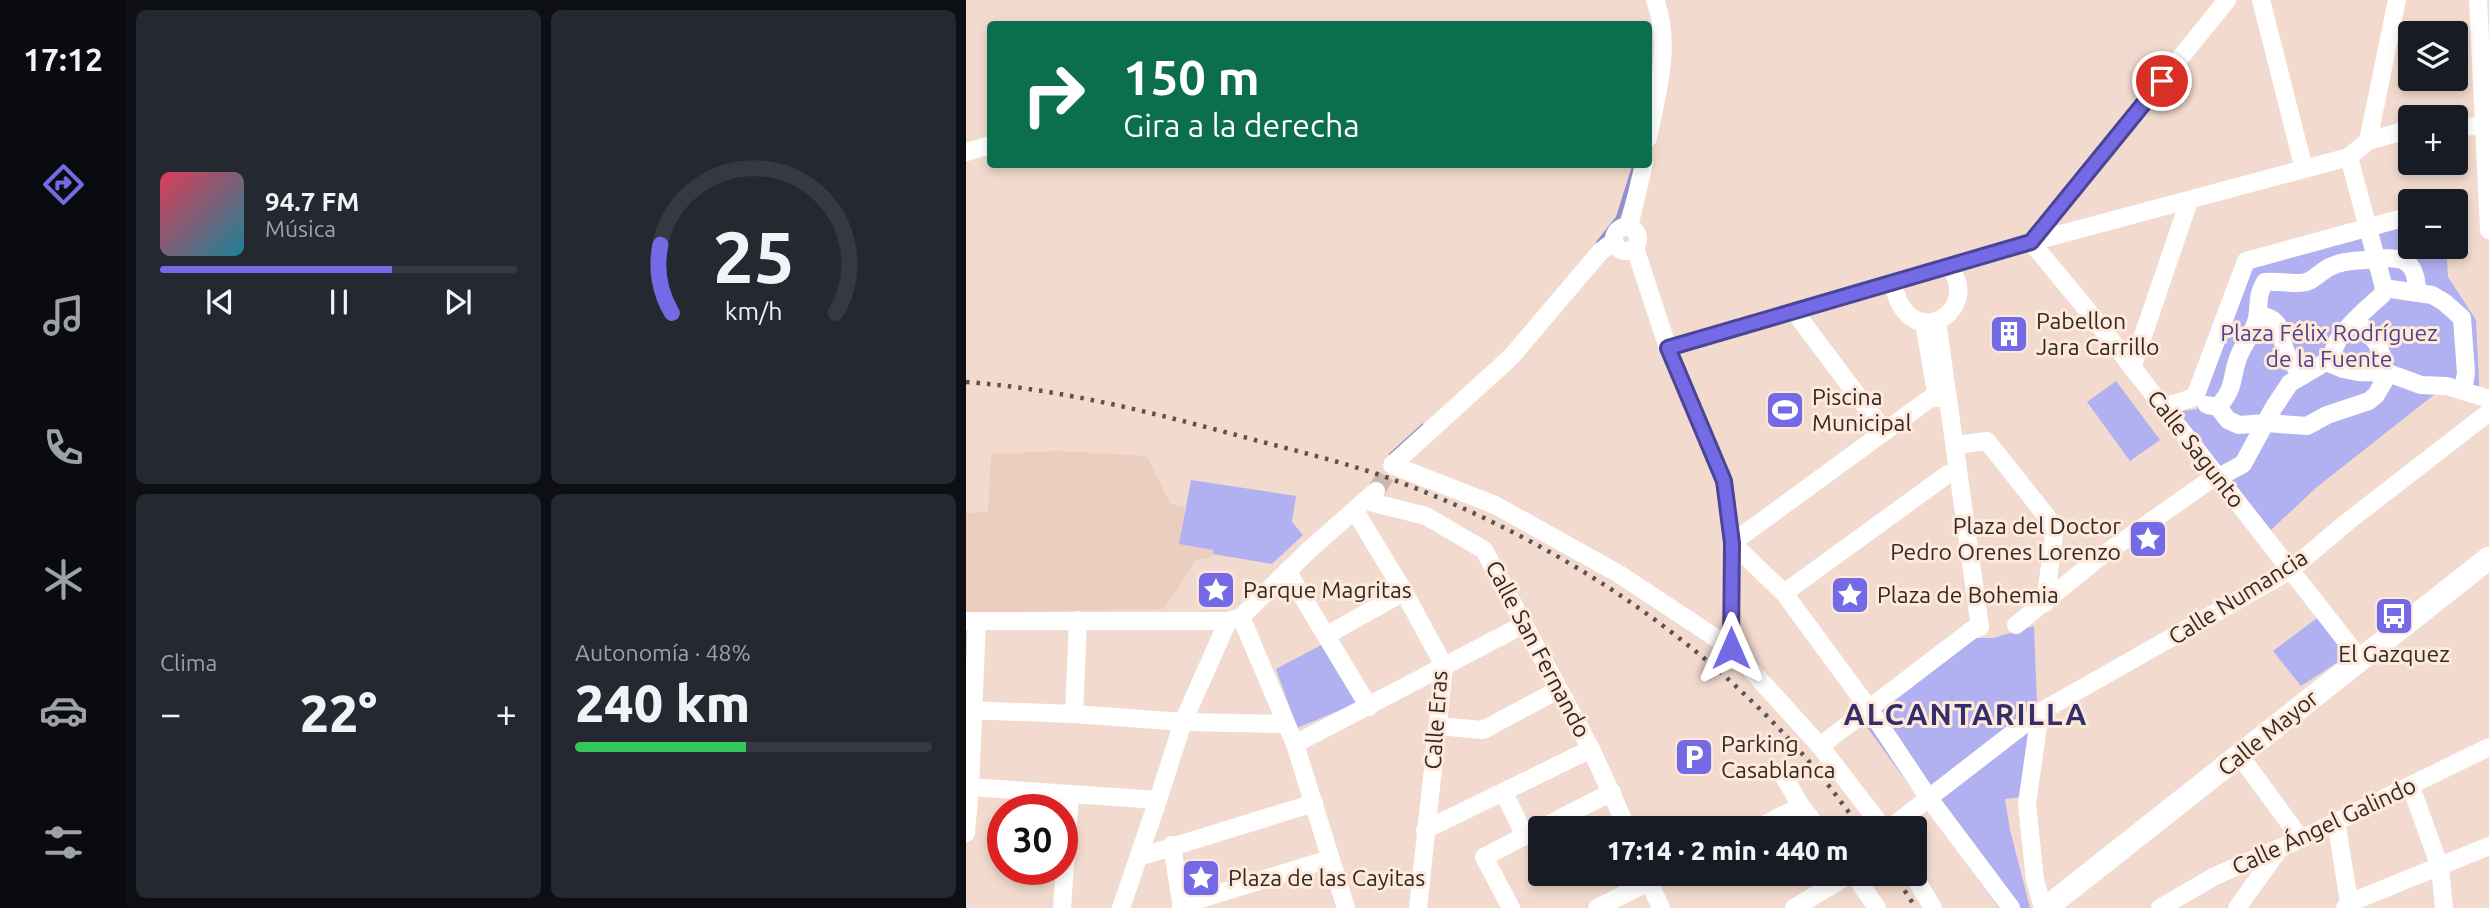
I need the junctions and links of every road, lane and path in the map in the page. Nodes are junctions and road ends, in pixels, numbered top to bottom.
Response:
1 (1655, 0) edge
2 (2227, 0) edge
3 (2261, 0) edge
4 (2396, 0) edge
5 (2477, 0) edge
6 (2484, 70) edge
7 (1652, 114) edge
8 (2482, 126) junction
9 (2468, 127) edge
10 (2398, 133) edge
11 (2368, 141) junction
12 (987, 146) edge
13 (966, 152) edge
14 (2349, 157) junction
15 (1643, 168) edge
16 (2304, 169) junction
17 (2487, 179) edge
18 (2189, 201) junction
19 (2398, 220) edge
20 (1629, 227) junction
21 (2370, 228) junction
22 (2489, 230) edge
23 (1613, 242) junction
24 (2031, 242) junction
25 (1635, 248) junction
26 (2376, 259) junction
27 (2246, 261) junction
28 (1950, 266) junction
29 (1893, 282) junction
30 (2265, 282) junction
31 (2384, 288) junction
32 (2417, 293) junction
33 (1794, 311) junction
34 (2258, 315) junction
35 (2355, 320) junction
36 (1931, 322) junction
37 (1668, 348) junction
38 (2326, 362) junction
39 (2133, 368) junction
40 (2387, 373) junction
41 (2302, 376) junction
42 (2463, 391) junction
43 (1936, 394) junction
44 (2195, 397) junction
45 (2489, 400) edge
46 (2164, 407) junction
47 (2218, 407) junction
48 (2489, 412) edge
49 (2266, 423) junction
50 (1884, 431) junction
51 (1956, 445) junction
52 (1948, 474) junction
53 (2218, 476) junction
54 (1366, 501) junction
55 (1732, 543) junction
56 (2489, 558) edge
57 (1287, 571) junction
58 (2290, 571) junction
59 (1404, 592) junction
60 (1784, 593) junction
61 (2045, 603) junction
62 (1234, 619) junction
63 (1078, 620) junction
64 (971, 621) edge
65 (1523, 625) junction
66 (2016, 625) dead end
67 (1976, 629) junction
68 (1327, 635) junction
69 (1731, 648) junction
70 (2360, 659) junction
71 (1444, 666) junction
72 (1558, 690) junction
73 (1369, 707) junction
74 (1870, 710) junction
75 (969, 711) edge
76 (2040, 712) junction
77 (1074, 714) junction
78 (1183, 722) junction
79 (1286, 724) junction
80 (1438, 726) junction
81 (1294, 744) junction
82 (1820, 746) junction
83 (2489, 747) edge
84 (1591, 749) junction
85 (2240, 756) junction
86 (1783, 775) dead end
87 (970, 787) junction
88 (2410, 787) junction
89 (1612, 792) junction
90 (1504, 793) junction
91 (1058, 794) edge
92 (1078, 795) edge
93 (1928, 797) junction
94 (1158, 800) junction
95 (1314, 803) junction
96 (1801, 806) junction
97 (1565, 816) edge
98 (1622, 816) edge
99 (1781, 816) edge
100 (1809, 816) edge
101 (1875, 816) edge
102 (1905, 816) edge
103 (2336, 821) junction
104 (1528, 822) edge
105 (966, 824) edge
106 (1425, 830) junction
107 (1528, 835) edge
108 (2301, 839) junction
109 (1172, 845) junction
110 (2489, 846) edge
111 (2280, 848) junction
112 (1139, 857) junction
113 (1329, 859) junction
114 (2441, 867) junction
115 (1064, 885) edge
116 (1634, 886) edge
117 (1651, 886) edge
118 (1831, 886) edge
119 (1862, 886) edge
120 (1920, 886) edge
121 (1182, 906) edge
122 (2348, 906) edge
123 (1062, 908) edge
124 (1121, 908) edge
125 (1346, 908) edge
126 (1418, 908) edge
127 (1511, 908) edge
128 (1597, 908) edge
129 (1661, 908) edge
130 (1794, 908) edge
131 (1877, 908) edge
132 (1933, 908) edge
133 (2011, 908) edge
134 (2044, 908) edge
135 (2160, 908) edge
136 (2237, 908) edge
137 (2444, 908) edge

1 - 7 street
2 - 24 street
3 - 16 street
4 - 11 street
5 - 6 street
6 - 8 street
8 - 9 street
8 - 17 street
10 - 11 street
11 - 14 street
12 - 13 street
14 - 16 street
14 - 21 street
15 - 20 street
16 - 18 street
17 - 22 street
18 - 24 street
18 - 39 street
19 - 21 street
20 - 23 street
20 - 25 street
21 - 26 street
21 - 27 street
23 - 25 street
23 - 69 street
24 - 28 street
24 - 39 street, Calle Sagunto
25 - 37 street
26 - 30 street
26 - 31 street
26 - 32 street
27 - 30 street
27 - 44 street
28 - 29 street
28 - 36 street
29 - 33 street
29 - 36 street
30 - 34 street
31 - 32 street
31 - 35 street
32 - 42 street
33 - 37 street
33 - 50 street
34 - 41 street
34 - 47 street
35 - 38 street
35 - 40 street
36 - 43 street
36 - 51 street
37 - 55 street
38 - 40 street
38 - 41 street
39 - 46 street, Calle Sagunto
40 - 42 street
40 - 49 street
41 - 49 street
42 - 45 street
43 - 50 street
43 - 52 street
44 - 46 street
44 - 47 street
46 - 53 street, Calle Sagunto
47 - 49 street
48 - 58 street, Calle Numancia
49 - 53 street
50 - 55 street
51 - 61 street
51 - 67 street
52 - 60 street
52 - 67 street
53 - 58 street, Calle Sagunto
53 - 61 street
54 - 57 street
54 - 59 street, Calle Eras
54 - 65 street, Calle San Fernando
55 - 60 street
55 - 69 street
56 - 70 main road, Calle Mayor
57 - 62 street
57 - 68 street
58 - 70 street, Calle Sagunto
58 - 76 street, Calle Numancia
59 - 68 street
59 - 71 street, Calle Eras
60 - 74 street
61 - 66 street
62 - 63 street
62 - 78 street
62 - 79 street
63 - 64 street
63 - 77 street
64 - 75 street
65 - 71 street
65 - 72 street, Calle San Fernando
67 - 74 street
68 - 73 street
69 - 82 street
70 - 85 main road, Calle Mayor
71 - 73 street
71 - 80 street, Calle Eras
72 - 80 street
72 - 84 street, Calle San Fernando
73 - 81 street
74 - 82 street
74 - 93 street
75 - 77 street
75 - 87 street
76 - 93 street, Calle Numancia
76 - 134 street
77 - 78 street
78 - 79 street
78 - 94 street
79 - 81 street
80 - 106 street, Calle Eras
81 - 95 street
82 - 101 street
83 - 88 street, Calle Ángel Galindo
84 - 89 street, Calle San Fernando
84 - 90 street
85 - 108 street
85 - 134 main road, Calle Mayor
86 - 96 street
87 - 91 street
87 - 105 street
88 - 103 street, Calle Ángel Galindo
88 - 114 street
89 - 97 street
89 - 98 street, Calle San Fernando
90 - 104 street
90 - 106 street
92 - 94 street
93 - 102 street, Calle Numancia
93 - 133 street
94 - 112 street
95 - 109 street
95 - 113 street
96 - 99 street
96 - 100 street
103 - 108 street, Calle Ángel Galindo
103 - 122 street
106 - 126 street, Calle Eras
107 - 127 street
108 - 111 street, Calle Ángel Galindo
109 - 112 street
109 - 121 street
110 - 114 street
111 - 135 street, Calle Ángel Galindo
111 - 136 street
112 - 124 street
113 - 121 street
113 - 125 street
114 - 122 street
114 - 137 street
115 - 123 street
116 - 128 street
117 - 129 street
118 - 130 street
119 - 131 street
120 - 132 street

